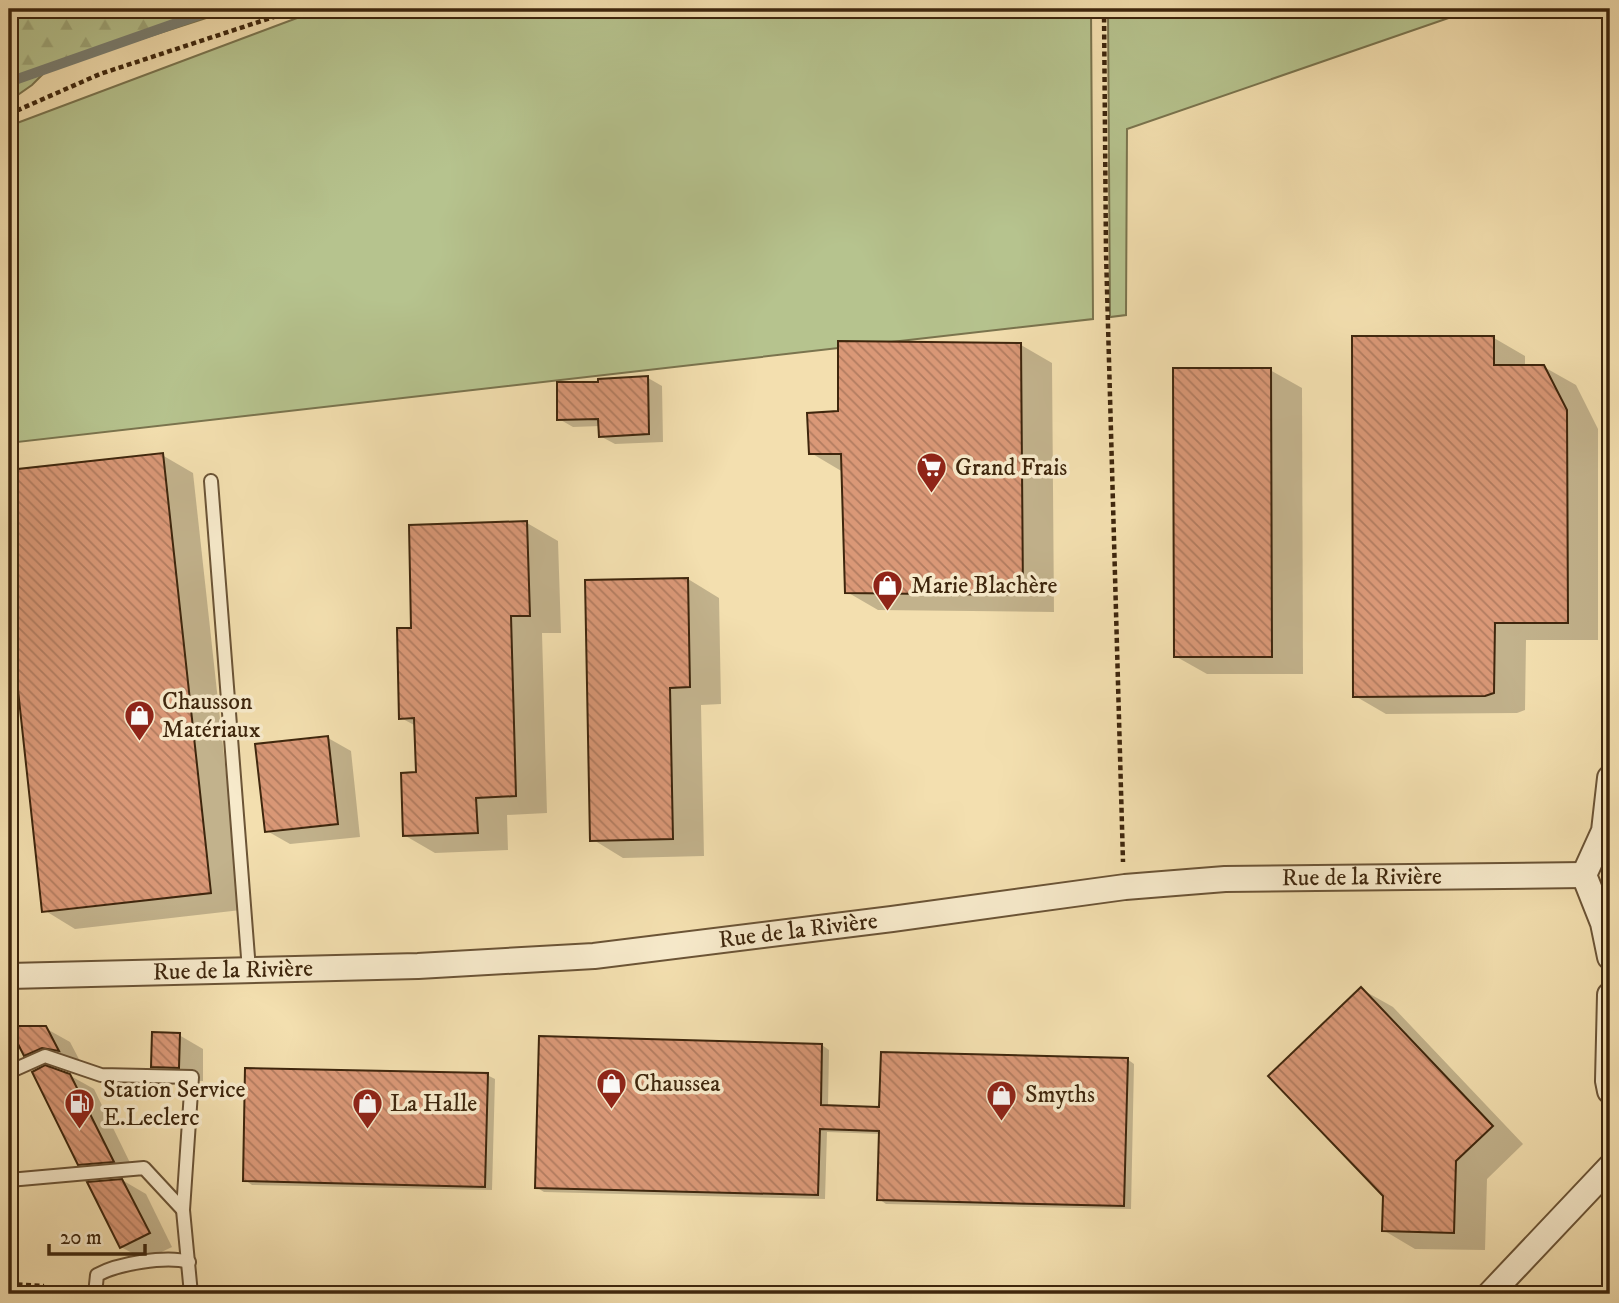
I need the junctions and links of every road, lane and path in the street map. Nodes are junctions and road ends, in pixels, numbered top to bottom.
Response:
1 (298, 9) edge
2 (1104, 9) edge
3 (9, 114) edge
4 (211, 481) dead end
5 (1610, 778) edge
6 (1584, 875) junction
7 (1125, 887) junction
8 (1610, 957) edge
9 (249, 970) junction
10 (9, 976) edge
11 (1610, 995) edge
12 (9, 1072) edge
13 (1610, 1091) edge
14 (1610, 1167) edge
15 (9, 1180) edge
16 (183, 1210) junction
17 (188, 1262) junction
18 (9, 1284) edge
19 (44, 1286) dead end
20 (95, 1294) edge
21 (191, 1294) edge
22 (1490, 1294) edge

1 - 3 path
2 - 7 path
4 - 9 lane
5 - 6 street
6 - 7 street, Rue de la Rivière
6 - 8 street
7 - 9 street, Rue de la Rivière
9 - 10 street, Rue de la Rivière
11 - 13 street
12 - 16 lane
14 - 22 street
15 - 16 lane
16 - 17 lane
17 - 20 lane
17 - 21 lane
18 - 19 path

